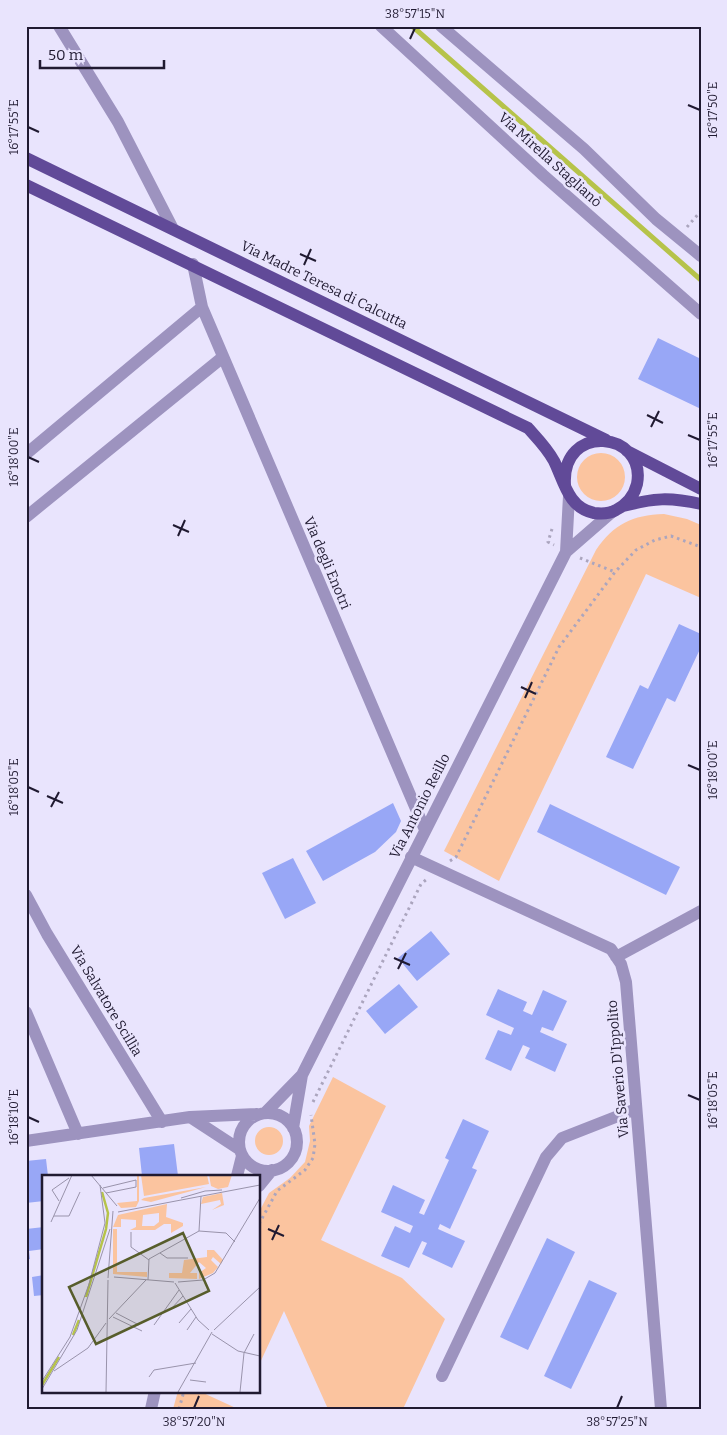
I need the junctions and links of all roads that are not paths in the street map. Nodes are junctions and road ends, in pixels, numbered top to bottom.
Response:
1 (59, 26) edge
2 (381, 26) edge
3 (441, 26) edge
4 (26, 158) edge
5 (26, 184) edge
6 (173, 229) junction
7 (701, 256) edge
8 (192, 264) junction
9 (202, 307) junction
10 (701, 314) edge
11 (223, 357) junction
12 (609, 441) junction
13 (627, 451) junction
14 (26, 454) edge
15 (701, 489) edge
16 (567, 490) junction
17 (701, 504) edge
18 (618, 509) junction
19 (26, 517) edge
20 (566, 552) junction
21 (425, 830) junction
22 (411, 857) junction
23 (26, 895) edge
24 (701, 911) edge
25 (616, 957) junction
26 (26, 1012) edge
27 (302, 1075) junction
28 (636, 1109) junction
29 (261, 1113) junction
30 (190, 1117) junction
31 (162, 1122) junction
32 (293, 1128) junction
33 (78, 1134) junction
34 (26, 1142) edge
35 (241, 1153) junction
36 (272, 1170) junction
37 (237, 1175) edge
38 (260, 1185) edge
39 (442, 1376) dead end
40 (155, 1392) edge
41 (151, 1409) edge
42 (661, 1409) edge

1 - 6 street
2 - 10 street, Via Mirella Staglianò
3 - 7 street
4 - 6 main road, Via Madre Teresa di Calcutta
5 - 8 main road
6 - 12 main road, Via Madre Teresa di Calcutta
8 - 9 street, Via degli Enotri
8 - 16 main road
9 - 11 street, Via degli Enotri
9 - 14 street
11 - 19 street
11 - 21 street, Via degli Enotri
12 - 13 main road
12 - 16 main road
13 - 15 main road
13 - 18 main road
16 - 18 main road
16 - 20 street, Via Antonio Reillo
17 - 18 main road, Via Antonio Reillo
18 - 20 street, Via Antonio Reillo
20 - 21 street, Via Antonio Reillo
21 - 22 street, Via Antonio Reillo
22 - 25 street
22 - 27 street, Via Antonio Reillo
23 - 31 street, Via Salvatore Scillìa
24 - 25 street
25 - 28 street, Via Saverio D'Ippolito
26 - 33 street
27 - 29 street, Via Antonio Reillo
27 - 32 street, Via Antonio Reillo
28 - 39 street
28 - 42 street, Via Saverio D'Ippolito
29 - 30 street
29 - 32 street
29 - 35 street
30 - 31 street
30 - 35 street
31 - 33 street
32 - 36 street
33 - 34 street
35 - 36 street
35 - 37 street
36 - 38 street
40 - 41 street

